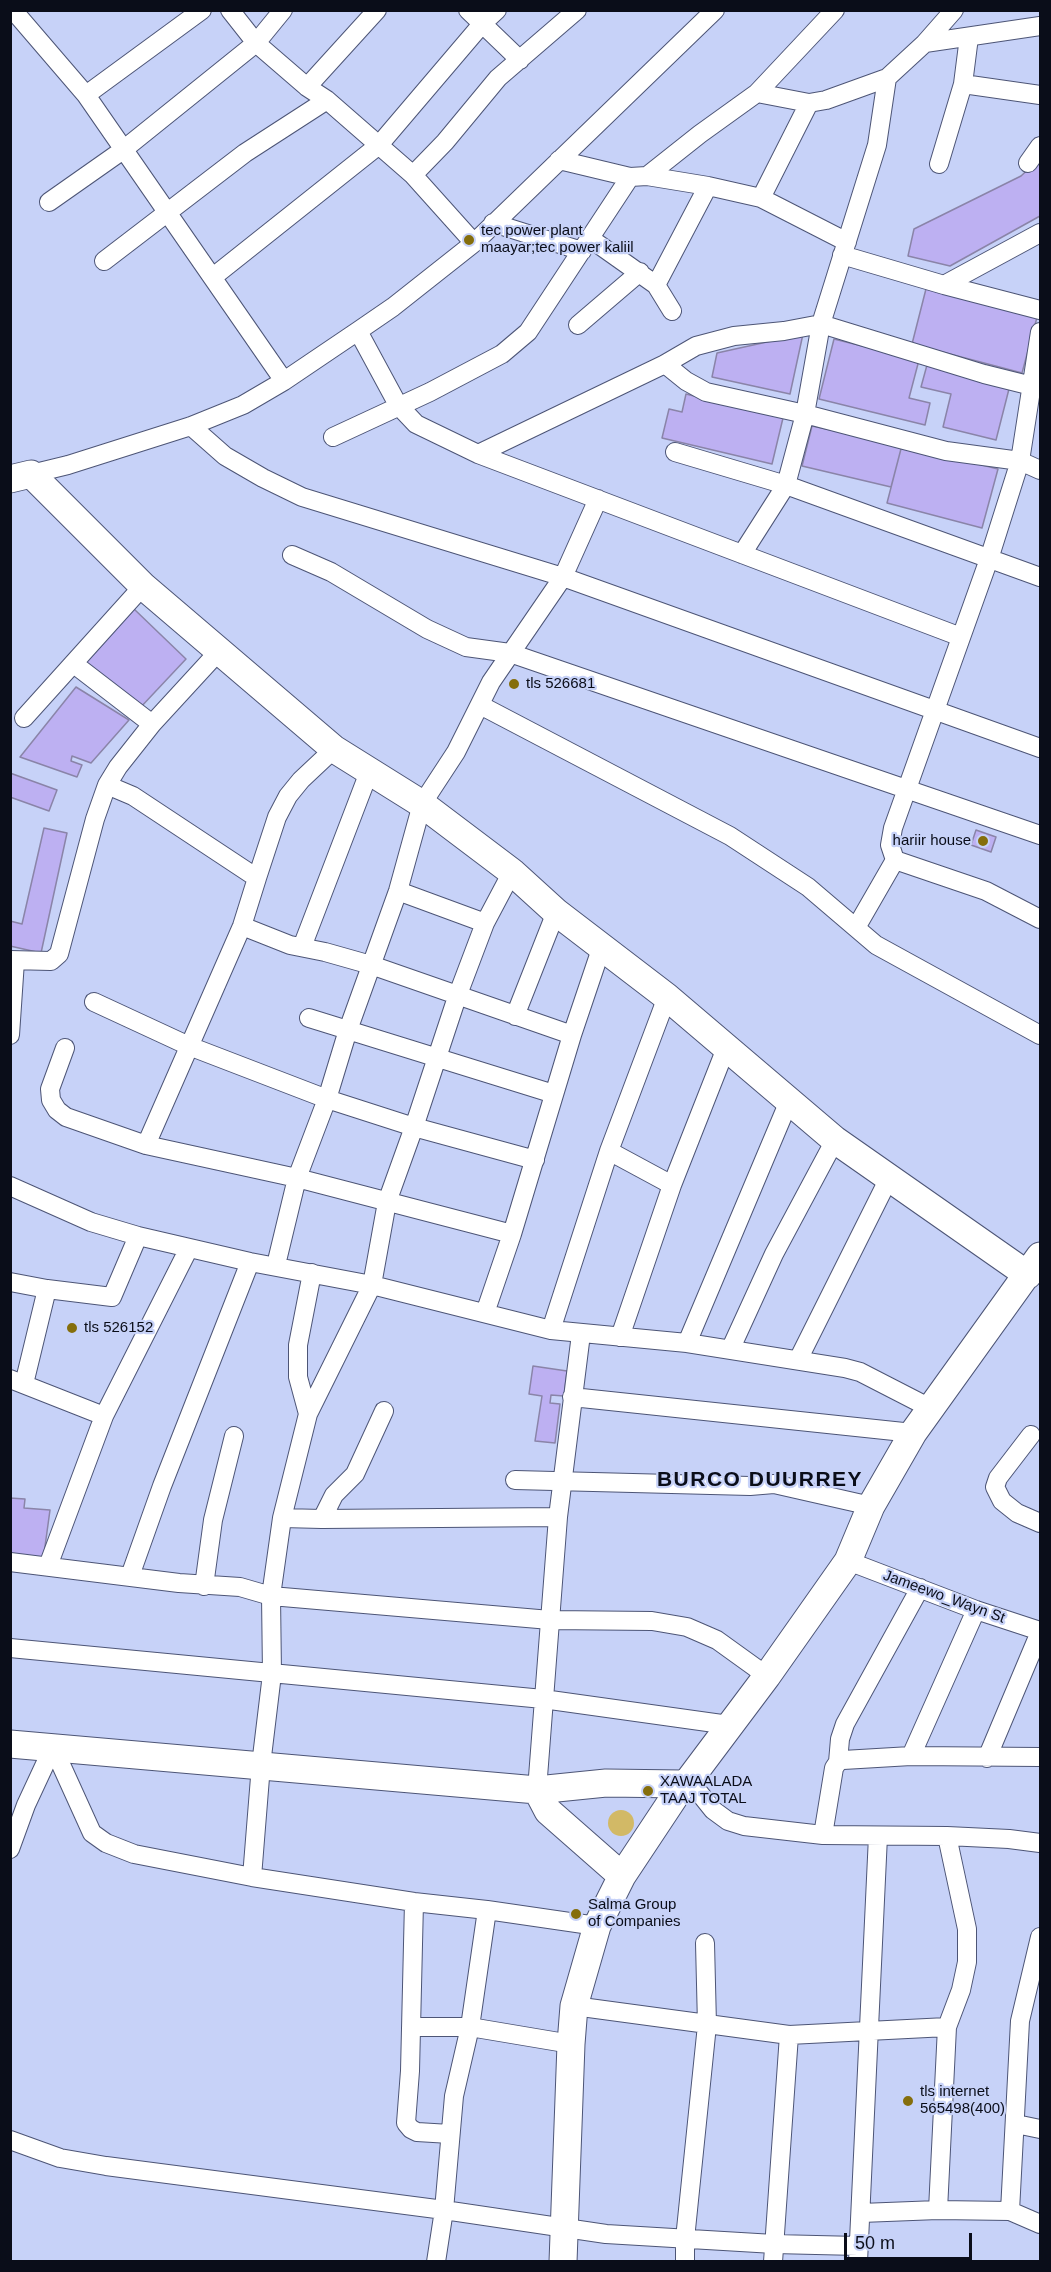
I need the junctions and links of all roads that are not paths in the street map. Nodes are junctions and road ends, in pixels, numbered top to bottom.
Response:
1 (13, 10) edge
2 (202, 10) edge
3 (230, 10) edge
4 (284, 10) edge
5 (377, 10) edge
6 (468, 10) edge
7 (498, 10) edge
8 (577, 10) edge
9 (715, 10) edge
10 (836, 10) edge
11 (954, 10) edge
12 (1041, 12) edge
13 (482, 24) junction
14 (1032, 28) edge
15 (969, 37) junction
16 (256, 43) junction
17 (925, 43) junction
18 (520, 60) junction
19 (888, 78) junction
20 (963, 84) junction
21 (307, 87) junction
22 (757, 93) junction
23 (86, 95) junction
24 (1041, 95) edge
25 (327, 100) junction
26 (810, 103) junction
27 (379, 145) junction
28 (1041, 146) edge
29 (123, 150) junction
30 (559, 160) junction
31 (1028, 163) dead end
32 (939, 165) dead end
33 (412, 175) junction
34 (639, 177) junction
35 (708, 186) junction
36 (761, 198) junction
37 (49, 202) dead end
38 (167, 211) junction
39 (493, 223) junction
40 (1041, 233) edge
41 (474, 243) junction
42 (586, 245) junction
43 (844, 249) junction
44 (104, 261) dead end
45 (640, 272) junction
46 (213, 277) junction
47 (657, 285) junction
48 (944, 285) junction
49 (1041, 310) edge
50 (672, 311) dead end
51 (821, 324) junction
52 (578, 325) dead end
53 (358, 331) junction
54 (1041, 332) edge
55 (665, 364) junction
56 (284, 381) junction
57 (1036, 387) edge
58 (398, 405) junction
59 (805, 414) junction
60 (191, 426) junction
61 (333, 437) dead end
62 (675, 452) dead end
63 (478, 454) junction
64 (1020, 461) junction
65 (1041, 470) edge
66 (21, 477) edge
67 (786, 485) junction
68 (598, 499) junction
69 (742, 554) junction
70 (292, 555) dead end
71 (989, 559) junction
72 (563, 577) junction
73 (1041, 577) edge
74 (143, 586) junction
75 (961, 637) junction
76 (220, 650) junction
77 (510, 653) junction
78 (74, 664) junction
79 (480, 705) junction
80 (935, 708) junction
81 (24, 718) dead end
82 (152, 724) junction
83 (1041, 748) edge
84 (334, 749) junction
85 (369, 772) junction
86 (107, 785) junction
87 (907, 789) junction
88 (422, 804) junction
89 (1041, 835) edge
90 (895, 860) junction
91 (512, 872) junction
92 (257, 878) junction
93 (398, 891) junction
94 (556, 912) junction
95 (1041, 920) edge
96 (485, 923) junction
97 (242, 926) junction
98 (857, 926) junction
99 (602, 946) junction
100 (302, 947) junction
101 (13, 960) edge
102 (371, 965) junction
103 (457, 997) junction
104 (667, 997) junction
105 (94, 1002) dead end
106 (515, 1017) junction
107 (309, 1018) dead end
108 (348, 1030) junction
109 (10, 1035) edge
110 (572, 1035) junction
111 (1041, 1035) edge
112 (189, 1046) junction
113 (65, 1048) dead end
114 (726, 1048) junction
115 (436, 1058) junction
116 (554, 1094) junction
117 (327, 1099) junction
118 (789, 1101) junction
119 (414, 1127) junction
120 (836, 1140) junction
121 (146, 1145) junction
122 (609, 1150) junction
123 (535, 1160) junction
124 (297, 1178) junction
125 (889, 1178) junction
126 (672, 1185) junction
127 (10, 1186) edge
128 (387, 1202) junction
129 (512, 1234) junction
130 (138, 1236) junction
131 (189, 1248) junction
132 (250, 1262) junction
133 (276, 1265) junction
134 (1036, 1271) edge
135 (312, 1273) junction
136 (10, 1282) edge
137 (372, 1285) junction
138 (47, 1289) junction
139 (486, 1313) junction
140 (551, 1330) junction
141 (581, 1334) junction
142 (620, 1337) junction
143 (687, 1343) junction
144 (731, 1348) junction
145 (798, 1360) junction
146 (17, 1382) edge
147 (572, 1397) junction
148 (932, 1409) junction
149 (384, 1411) dead end
150 (308, 1414) junction
151 (104, 1416) junction
152 (1037, 1431) edge
153 (913, 1433) junction
154 (234, 1437) dead end
155 (515, 1480) dead end
156 (562, 1481) junction
157 (871, 1506) junction
158 (558, 1517) junction
159 (282, 1518) junction
160 (322, 1519) junction
161 (1041, 1523) edge
162 (848, 1561) junction
163 (10, 1562) edge
164 (48, 1566) junction
165 (130, 1576) junction
166 (204, 1586) junction
167 (920, 1588) junction
168 (271, 1596) junction
169 (976, 1610) junction
170 (550, 1620) junction
171 (1041, 1632) edge
172 (10, 1648) edge
173 (272, 1674) junction
174 (767, 1676) junction
175 (543, 1699) junction
176 (729, 1725) junction
177 (10, 1744) edge
178 (53, 1747) junction
179 (911, 1756) junction
180 (1041, 1757) edge
181 (987, 1758) junction
182 (838, 1762) junction
183 (261, 1765) junction
184 (686, 1782) junction
185 (537, 1790) junction
186 (823, 1835) junction
187 (878, 1836) junction
188 (947, 1836) junction
189 (1041, 1843) edge
190 (10, 1849) edge
191 (622, 1876) junction
192 (252, 1877) junction
193 (414, 1902) junction
194 (487, 1910) junction
195 (597, 1926) junction
196 (1041, 1937) edge
197 (705, 1943) dead end
198 (574, 2006) junction
199 (707, 2025) junction
200 (412, 2027) junction
201 (470, 2027) junction
202 (947, 2027) junction
203 (868, 2031) junction
204 (789, 2035) junction
205 (571, 2044) junction
206 (1016, 2124) junction
207 (1041, 2130) edge
208 (450, 2134) junction
209 (10, 2140) edge
210 (444, 2210) junction
211 (938, 2210) junction
212 (1010, 2211) junction
213 (861, 2213) junction
214 (1041, 2224) edge
215 (564, 2229) junction
216 (685, 2239) junction
217 (773, 2253) edge
218 (858, 2254) edge
219 (436, 2262) edge
220 (563, 2262) edge
221 (685, 2262) edge

1 - 23 street
2 - 23 street
3 - 16 street
4 - 16 street
5 - 21 street
6 - 13 street
7 - 13 street
8 - 18 street
9 - 30 street
10 - 22 street
11 - 17 street
12 - 14 street
13 - 18 street
13 - 27 street
14 - 15 street
15 - 17 street
15 - 20 street
16 - 21 street
16 - 29 street
17 - 19 street
18 - 33 street
19 - 26 street
19 - 43 street
20 - 24 street
20 - 32 street
21 - 25 street
22 - 26 street
22 - 34 street
23 - 29 street
25 - 27 street
25 - 38 street
26 - 36 street
27 - 33 street
27 - 46 street
28 - 31 street
29 - 37 street
29 - 38 street
30 - 34 street
30 - 39 street
33 - 41 street
34 - 35 street
34 - 42 street
35 - 36 street
35 - 47 street
36 - 43 street
38 - 44 street
38 - 46 street
39 - 41 street
39 - 42 street
40 - 48 street
41 - 53 street
42 - 45 street
42 - 58 street
43 - 48 street
43 - 51 street
45 - 47 street
45 - 52 street
46 - 56 street
47 - 50 street
48 - 49 street
51 - 55 street
51 - 57 street
51 - 59 street
53 - 56 street
53 - 58 street
54 - 57 street
55 - 59 street
55 - 63 street
56 - 60 street
57 - 64 street
58 - 61 street
58 - 63 street
59 - 64 street
59 - 67 street
60 - 66 street
60 - 72 street
62 - 67 street
63 - 68 street
64 - 65 street
64 - 71 street
66 - 74 main road
67 - 69 street
67 - 71 street
68 - 69 street
68 - 72 street
69 - 75 street
70 - 77 street
71 - 73 street
71 - 75 street
72 - 77 street
72 - 80 street
74 - 76 main road
74 - 78 street
75 - 80 street
76 - 82 street
76 - 84 main road
77 - 79 street
77 - 87 street
78 - 81 street
78 - 82 street
79 - 88 street
79 - 98 street
80 - 83 street
80 - 87 street
82 - 86 street
84 - 85 main road
84 - 92 street
85 - 88 main road
85 - 100 street
86 - 92 street
86 - 101 street
87 - 89 street
87 - 90 street
88 - 91 main road
88 - 93 street
90 - 95 street
90 - 98 street
91 - 94 main road
91 - 96 street
92 - 97 street
93 - 96 street
93 - 102 street
94 - 99 main road
94 - 106 street
96 - 103 street
97 - 100 street
97 - 112 street
98 - 111 street
99 - 104 main road
99 - 110 street
100 - 102 street
101 - 109 street
102 - 103 street
102 - 108 street
103 - 106 street
103 - 115 street
104 - 114 main road
104 - 122 street
105 - 112 street
106 - 110 street
107 - 108 street
108 - 115 street
108 - 117 street
110 - 116 street
112 - 117 street
112 - 121 street
113 - 121 street
114 - 118 main road
114 - 126 street
115 - 116 street
115 - 119 street
116 - 123 street
117 - 119 street
117 - 124 street
118 - 120 main road
118 - 143 street
119 - 123 street
119 - 128 street
120 - 125 main road
120 - 144 street
121 - 124 street
122 - 126 street
122 - 140 street
123 - 129 street
124 - 128 street
124 - 133 street
125 - 134 main road
125 - 145 street
126 - 142 street
127 - 130 street
128 - 129 street
128 - 137 street
129 - 139 street
130 - 131 street
130 - 138 street
131 - 132 street
131 - 151 street
132 - 133 street
132 - 165 street
133 - 135 street
134 - 148 main road
135 - 137 street
135 - 150 street
136 - 138 street
137 - 139 street
137 - 150 street
138 - 146 street
139 - 140 street
140 - 141 street
141 - 142 street
141 - 147 street
142 - 143 street
143 - 144 street
144 - 145 street
145 - 148 street
146 - 151 street
147 - 153 street
147 - 156 street
148 - 153 main road
149 - 160 street
150 - 159 street
151 - 164 street
152 - 161 street
153 - 157 main road
154 - 166 street
155 - 156 street
156 - 157 street
156 - 158 street
157 - 162 main road
158 - 160 street
158 - 170 street
159 - 160 street
159 - 168 street
162 - 167 street, Jameewo_Wayn St
162 - 174 main road
163 - 164 street
164 - 165 street
165 - 166 street
166 - 168 street
167 - 169 street, Jameewo_Wayn St
167 - 182 street
168 - 170 street
168 - 173 street
169 - 171 street, Jameewo_Wayn St
169 - 179 street
170 - 174 street
170 - 175 street
171 - 181 street
172 - 173 street
173 - 175 street
173 - 183 street
174 - 176 main road
175 - 176 street
175 - 185 street
176 - 184 main road
177 - 178 main road
178 - 183 main road
178 - 190 street
178 - 192 street
179 - 181 street
179 - 182 street
180 - 181 street
182 - 186 street
183 - 185 main road
183 - 192 street
184 - 185 main road
184 - 186 street
184 - 191 main road
185 - 191 main road
186 - 187 street
187 - 188 street
187 - 203 street
188 - 189 street
188 - 202 street
191 - 195 main road
192 - 193 street
193 - 194 street
193 - 200 street
194 - 195 street
194 - 201 street
195 - 198 main road
196 - 206 street
197 - 199 street
198 - 199 street
198 - 205 main road
199 - 204 street
199 - 216 street
200 - 201 street
200 - 208 street
201 - 205 street
201 - 208 street
202 - 203 street
202 - 211 street
203 - 204 street
203 - 213 street
204 - 217 street
205 - 215 main road
206 - 207 street
206 - 212 street
208 - 210 street
209 - 210 street
210 - 215 street
210 - 219 street
211 - 212 street
211 - 213 street
212 - 214 street
213 - 218 street
215 - 216 street
215 - 220 main road
216 - 217 street
216 - 221 street
217 - 218 street

